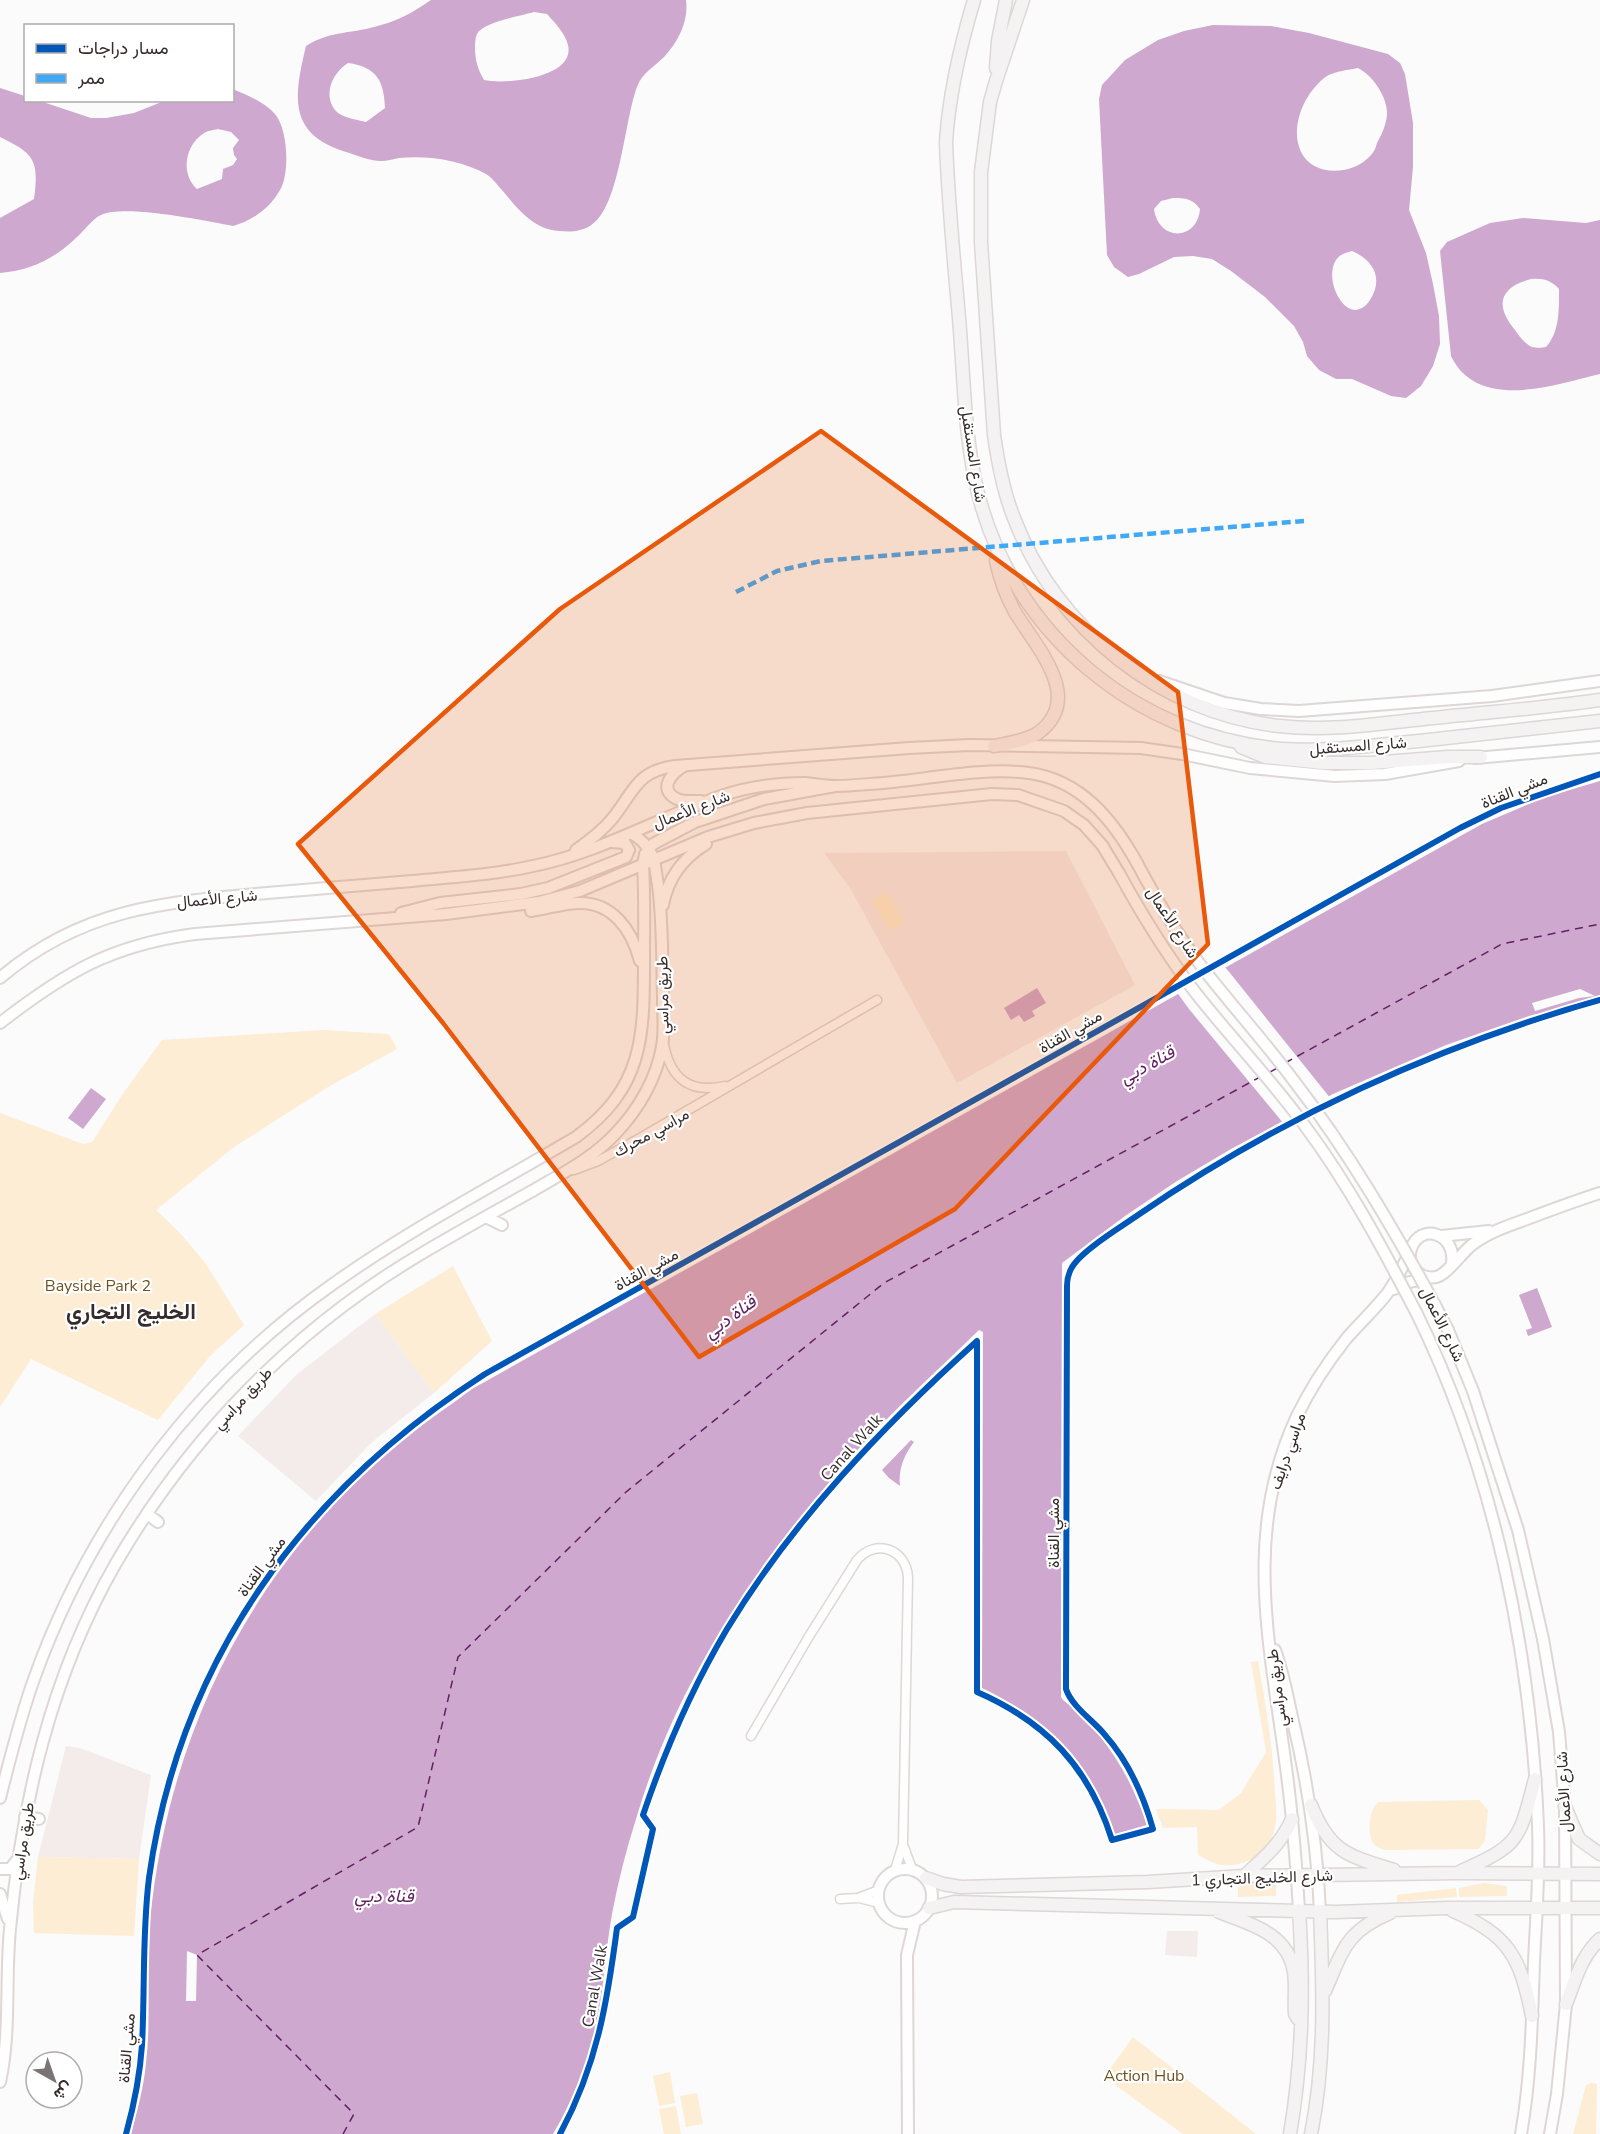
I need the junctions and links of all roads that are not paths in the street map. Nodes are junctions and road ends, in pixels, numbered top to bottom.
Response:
1 (974, 0) edge
2 (1006, 0) edge
3 (1023, 0) edge
4 (996, 81) junction
5 (993, 542) junction
6 (1136, 673) junction
7 (1600, 681) edge
8 (1600, 700) edge
9 (1600, 721) edge
10 (1235, 742) junction
11 (994, 746) junction
12 (1600, 747) edge
13 (1481, 757) junction
14 (684, 766) junction
15 (836, 786) junction
16 (707, 801) junction
17 (733, 829) junction
18 (631, 833) junction
19 (605, 843) junction
20 (648, 849) junction
21 (555, 861) junction
22 (654, 861) junction
23 (643, 866) junction
24 (446, 914) junction
25 (661, 917) junction
26 (384, 919) junction
27 (644, 976) junction
28 (0, 978) edge
29 (877, 1000) dead end
30 (0, 1023) edge
31 (663, 1042) junction
32 (735, 1084) junction
33 (564, 1173) junction
34 (1600, 1193) edge
35 (486, 1217) junction
36 (502, 1225) dead end
37 (1498, 1230) junction
38 (1441, 1236) junction
39 (1410, 1251) junction
40 (1452, 1263) junction
41 (1428, 1277) junction
42 (1386, 1294) junction
43 (147, 1514) junction
44 (158, 1522) dead end
45 (1270, 1636) junction
46 (751, 1737) dead end
47 (1535, 1779) junction
48 (0, 1798) edge
49 (1311, 1805) junction
50 (1565, 1807) junction
51 (25, 1817) junction
52 (39, 1819) dead end
53 (1292, 1819) junction
54 (903, 1844) junction
55 (1600, 1854) edge
56 (17, 1860) junction
57 (0, 1869) edge
58 (912, 1869) junction
59 (896, 1870) junction
60 (1457, 1873) junction
61 (1407, 1874) junction
62 (1538, 1874) junction
63 (1565, 1874) junction
64 (1600, 1874) edge
65 (1318, 1875) junction
66 (1244, 1876) junction
67 (1297, 1876) junction
68 (926, 1878) junction
69 (15, 1883) junction
70 (879, 1890) junction
71 (1, 1898) edge
72 (858, 1898) junction
73 (840, 1899) dead end
74 (879, 1903) junction
75 (929, 1908) junction
76 (1447, 1908) junction
77 (1536, 1908) junction
78 (1566, 1908) junction
79 (1600, 1908) edge
80 (1212, 1909) junction
81 (1299, 1910) junction
82 (1399, 1910) junction
83 (1320, 1911) junction
84 (915, 1921) junction
85 (0, 1922) edge
86 (898, 1922) junction
87 (9, 1934) junction
88 (1600, 1939) edge
89 (907, 1955) junction
90 (1323, 1994) junction
91 (1566, 2004) junction
92 (1532, 2016) junction
93 (1302, 2028) junction
94 (0, 2082) edge
95 (908, 2134) edge
96 (1290, 2134) edge
97 (1311, 2134) edge
98 (1521, 2134) edge
99 (1550, 2134) edge

1 - 5 main road, شارع المستقبل
2 - 4 main road
3 - 4 main road, شارع المستقبل
4 - 6 main road, شارع المستقبل
5 - 10 main road, شارع المستقبل
5 - 11 main road
6 - 7 street
6 - 8 main road, شارع المستقبل
9 - 10 main road, شارع المستقبل
10 - 13 main road
11 - 13 street
11 - 14 street
12 - 13 street
14 - 16 street
14 - 21 street
15 - 16 street, شارع الأعمال
15 - 20 street
15 - 50 street, شارع الأعمال, bridge
16 - 18 street, شارع الأعمال
17 - 22 street, شارع الأعمال
17 - 25 street
17 - 47 street, شارع الأعمال, bridge
18 - 19 street, شارع الأعمال
18 - 20 street
19 - 21 street, شارع الأعمال
19 - 26 street
20 - 22 street, طريق مراسي
20 - 23 street, طريق مراسي
21 - 28 street, شارع الأعمال
22 - 23 street, شارع الأعمال
22 - 25 street, طريق مراسي
23 - 24 street, شارع الأعمال
23 - 27 street, طريق مراسي
24 - 26 street, شارع الأعمال
24 - 27 street
25 - 31 street, طريق مراسي
26 - 30 street, شارع الأعمال
27 - 48 street, طريق مراسي
29 - 32 street, مراسي محرك
31 - 32 street, مراسي محرك
31 - 33 street, طريق مراسي
32 - 33 street, مراسي محرك
33 - 35 street, طريق مراسي
34 - 37 street
35 - 36 street
35 - 43 street, طريق مراسي
37 - 38 street
37 - 40 street
38 - 39 street
38 - 40 street
39 - 41 street
39 - 42 street, مراسي درايف
40 - 41 street
41 - 42 street, مراسي درايف
42 - 45 street, مراسي درايف
43 - 44 street
43 - 51 street, طريق مراسي
45 - 49 street, طريق مراسي
45 - 53 street, طريق مراسي
46 - 54 street
47 - 60 main road
47 - 62 street, شارع الأعمال
49 - 61 main road
49 - 65 street, طريق مراسي
50 - 55 main road
50 - 63 street, شارع الأعمال
51 - 52 street
51 - 56 street, طريق مراسي
53 - 66 main road
53 - 67 street, طريق مراسي
54 - 58 street
54 - 59 street
56 - 57 street
56 - 69 street, طريق مراسي
58 - 59 street
58 - 68 street
59 - 70 street
60 - 61 main road, شارع الخليج التجاري 1
60 - 62 main road, شارع الخليج التجاري 1
61 - 65 main road, شارع الخليج التجاري 1
62 - 63 main road, شارع الخليج التجاري 1
62 - 77 street, شارع الأعمال
63 - 64 main road, شارع الخليج التجاري 1
63 - 78 street, شارع الأعمال
65 - 67 main road, شارع الخليج التجاري 1
65 - 83 street, طريق مراسي
66 - 67 main road, شارع الخليج التجاري 1
66 - 68 main road, شارع الخليج التجاري 1
67 - 81 street, طريق مراسي
68 - 75 street
69 - 71 street
69 - 87 street, طريق مراسي
70 - 72 street
70 - 74 street
71 - 87 street
72 - 73 street
72 - 74 street
74 - 86 street
75 - 80 main road, شارع الخليج التجاري 1
75 - 84 street
76 - 77 main road, شارع الخليج التجاري 1
76 - 82 main road, شارع الخليج التجاري 1
76 - 92 main road
77 - 78 main road, شارع الخليج التجاري 1
77 - 92 street, شارع الأعمال
78 - 79 main road, شارع الخليج التجاري 1
78 - 91 street, شارع الأعمال
80 - 81 main road, شارع الخليج التجاري 1
80 - 93 main road
81 - 83 main road, شارع الخليج التجاري 1
81 - 93 main road, طريق مراسي
82 - 83 main road, شارع الخليج التجاري 1
82 - 90 main road
83 - 90 main road, طريق مراسي
84 - 86 street
84 - 89 street
85 - 87 street
86 - 89 street
87 - 94 street, طريق مراسي
88 - 91 main road
89 - 95 street
90 - 97 main road, طريق مراسي
91 - 99 street, شارع الأعمال
92 - 98 street, شارع الأعمال
93 - 96 main road, طريق مراسي

